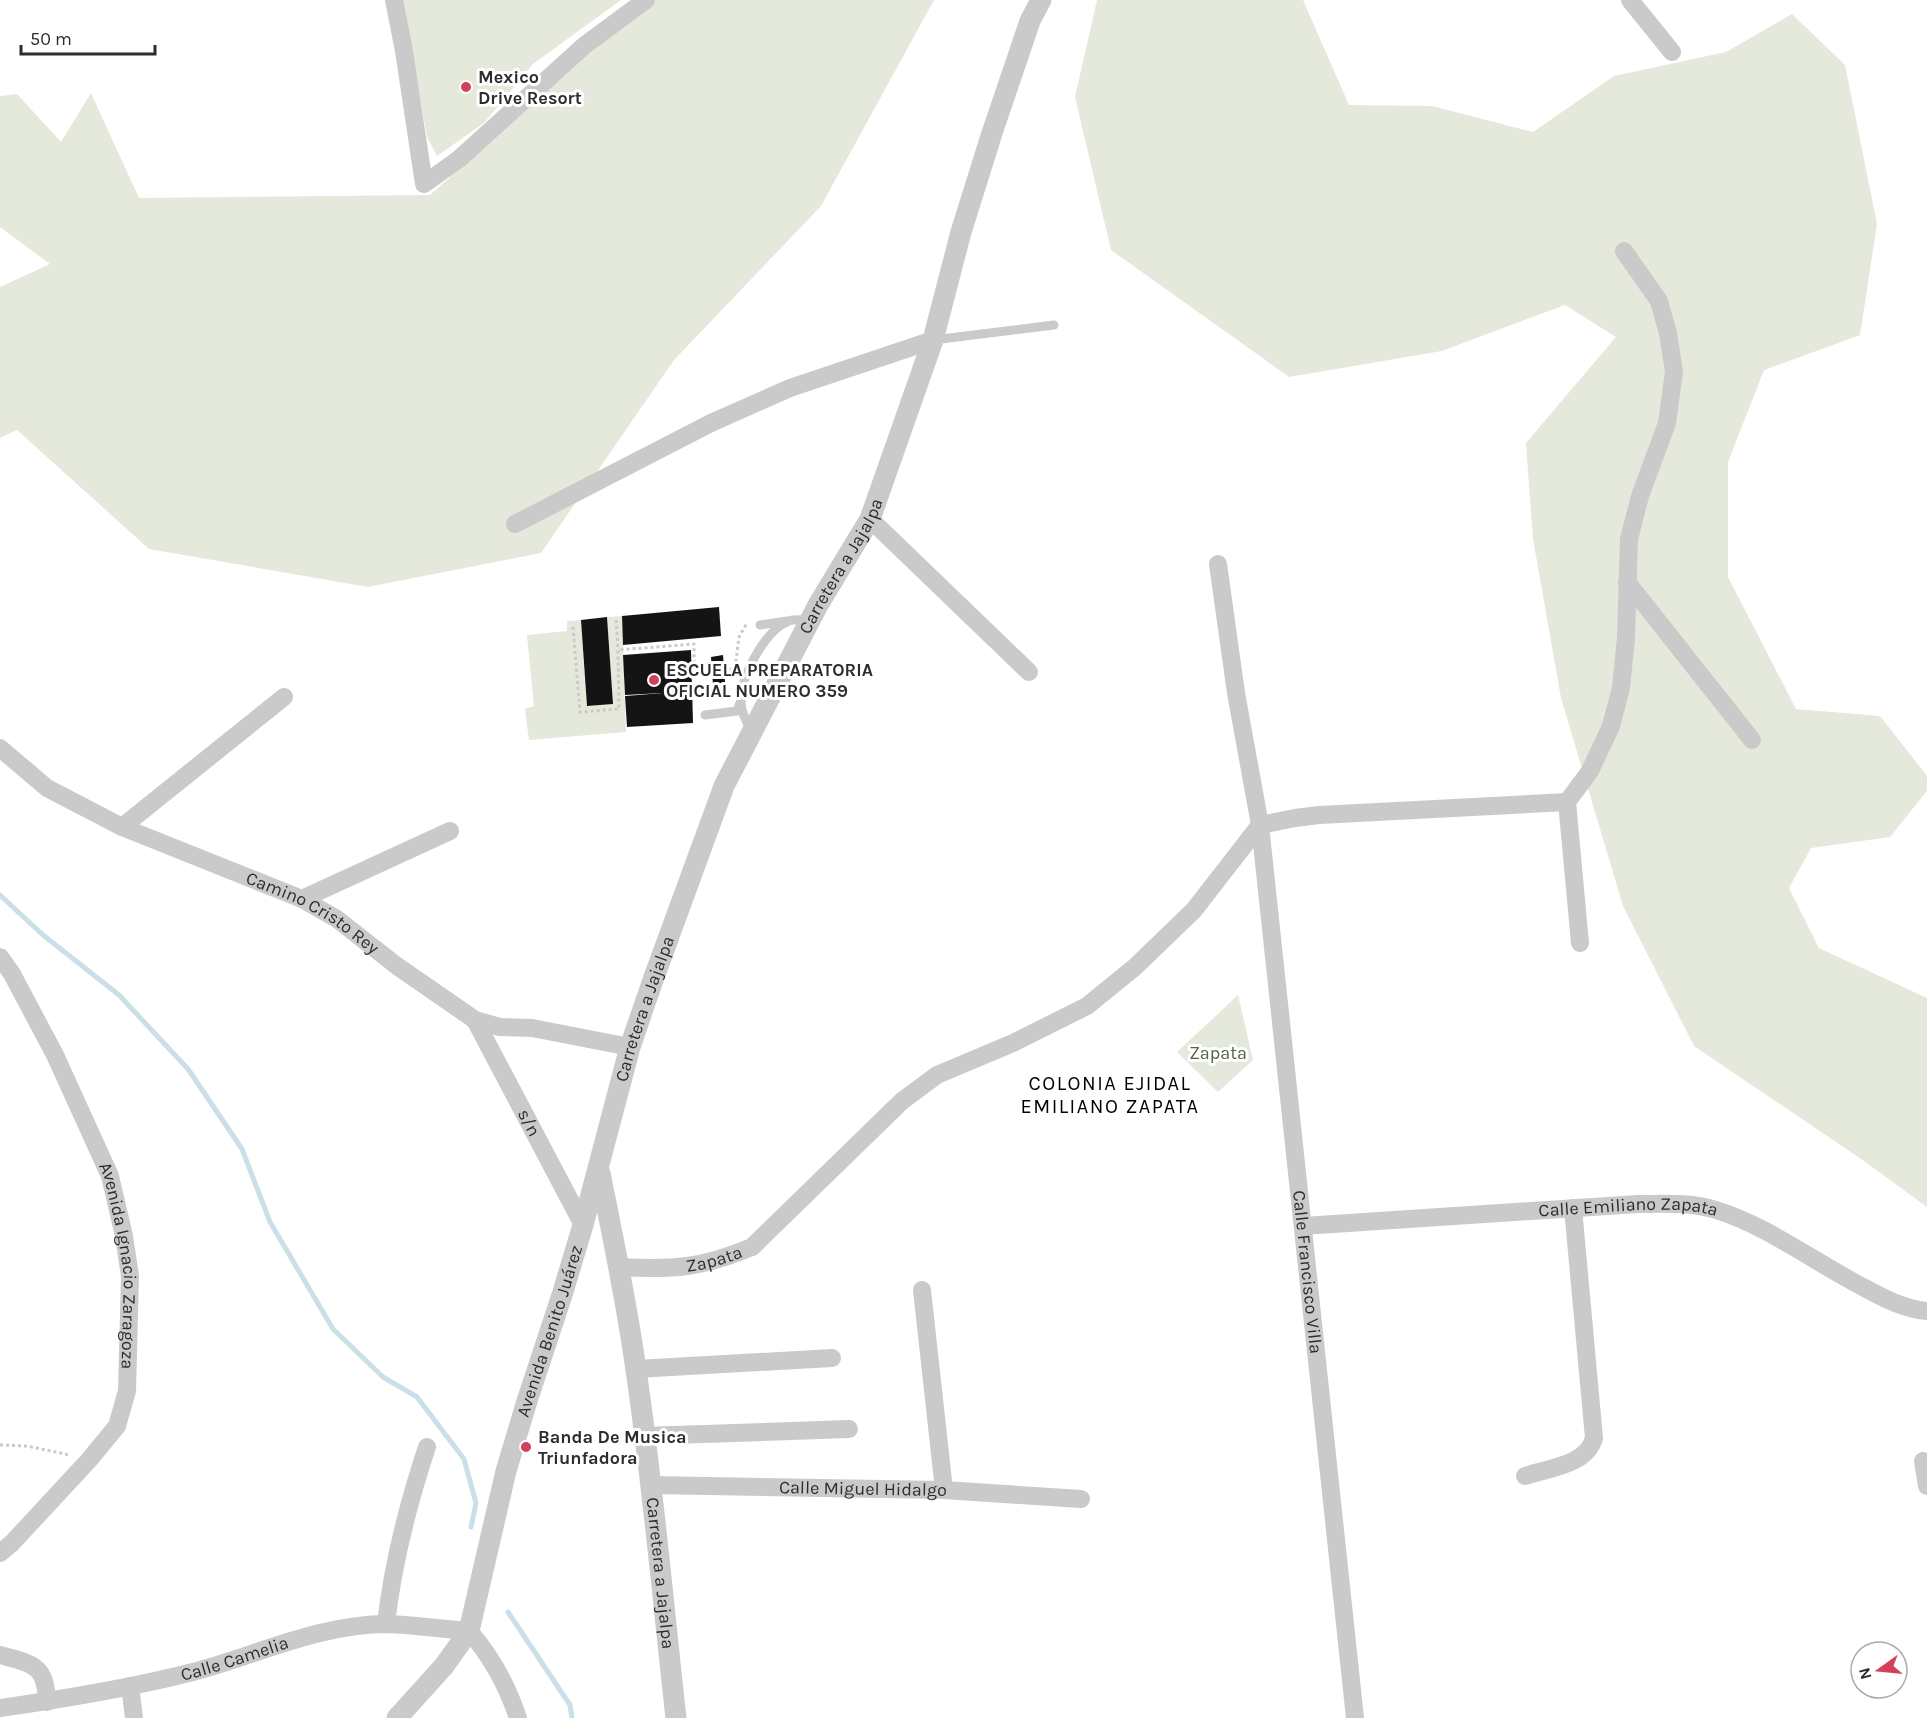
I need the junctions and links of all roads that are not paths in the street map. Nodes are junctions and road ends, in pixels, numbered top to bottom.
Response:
1 (394, 0) edge
2 (646, 0) edge
3 (1041, 0) edge
4 (1630, 0) edge
5 (1672, 52) dead end
6 (1624, 251) dead end
7 (1054, 325) dead end
8 (932, 344) junction
9 (870, 519) junction
10 (515, 524) dead end
11 (1218, 564) dead end
12 (1627, 582) junction
13 (800, 620) junction
14 (760, 624) dead end
15 (1029, 672) dead end
16 (284, 697) dead end
17 (741, 700) junction
18 (705, 715) dead end
19 (752, 734) junction
20 (1752, 740) dead end
21 (0, 748) edge
22 (1567, 802) junction
23 (1260, 825) junction
24 (122, 827) junction
25 (450, 831) dead end
26 (303, 899) junction
27 (1580, 943) dead end
28 (0, 957) edge
29 (475, 1020) junction
30 (630, 1047) junction
31 (598, 1166) junction
32 (1573, 1208) junction
33 (583, 1226) junction
34 (1303, 1226) junction
35 (619, 1267) junction
36 (922, 1290) dead end
37 (1927, 1311) edge
38 (832, 1358) dead end
39 (636, 1369) junction
40 (849, 1430) dead end
41 (645, 1436) junction
42 (427, 1448) dead end
43 (1923, 1461) dead end
44 (1525, 1476) dead end
45 (651, 1485) junction
46 (1927, 1486) edge
47 (945, 1490) junction
48 (1082, 1499) dead end
49 (0, 1553) edge
50 (386, 1624) junction
51 (469, 1631) junction
52 (0, 1654) edge
53 (130, 1686) junction
54 (47, 1702) junction
55 (0, 1708) edge
56 (134, 1718) edge
57 (397, 1718) edge
58 (518, 1718) edge
59 (676, 1718) edge
60 (1355, 1718) edge

1 - 2 street
3 - 8 street, Carretera a Jajalpa
4 - 5 street
6 - 12 street
7 - 8 lane
8 - 9 street, Carretera a Jajalpa
8 - 10 street
9 - 13 street, Carretera a Jajalpa
9 - 15 street
11 - 23 street, Calle Francisco Villa
12 - 20 street
12 - 22 street
13 - 14 lane
13 - 17 lane
13 - 19 street, Carretera a Jajalpa
16 - 24 street
17 - 18 lane
17 - 19 lane
19 - 30 street, Carretera a Jajalpa
21 - 24 street, Camino Cristo Rey
22 - 23 street
22 - 27 street
23 - 34 street, Calle Francisco Villa
23 - 35 street, Zapata
24 - 26 street, Camino Cristo Rey
25 - 26 street
26 - 29 street, Camino Cristo Rey
28 - 49 street, Avenida Ignacio Zaragoza
29 - 30 street, Camino Cristo Rey
29 - 33 street, s/n
30 - 31 street, Carretera a Jajalpa
31 - 33 street, Avenida Benito Juárez
31 - 35 street, Carretera a Jajalpa
32 - 34 street, Calle Emiliano Zapata
32 - 37 street, Calle Emiliano Zapata
32 - 44 street
33 - 51 street, Avenida Benito Juárez
34 - 60 street, Calle Francisco Villa
35 - 39 street, Carretera a Jajalpa
36 - 47 street, Calle Miguel Hidalgo
38 - 39 street
39 - 41 street, Carretera a Jajalpa
40 - 41 street
41 - 45 street, Carretera a Jajalpa
42 - 50 street
43 - 46 street
45 - 47 street, Calle Miguel Hidalgo
45 - 59 street, Carretera a Jajalpa
47 - 48 street
50 - 51 street, Calle Camelia
50 - 53 street, Calle Camelia
51 - 57 street, Avenida Benito Juárez
51 - 58 street
52 - 54 street
53 - 54 street, Calle Camelia
53 - 56 street
54 - 55 street, Calle Camelia

